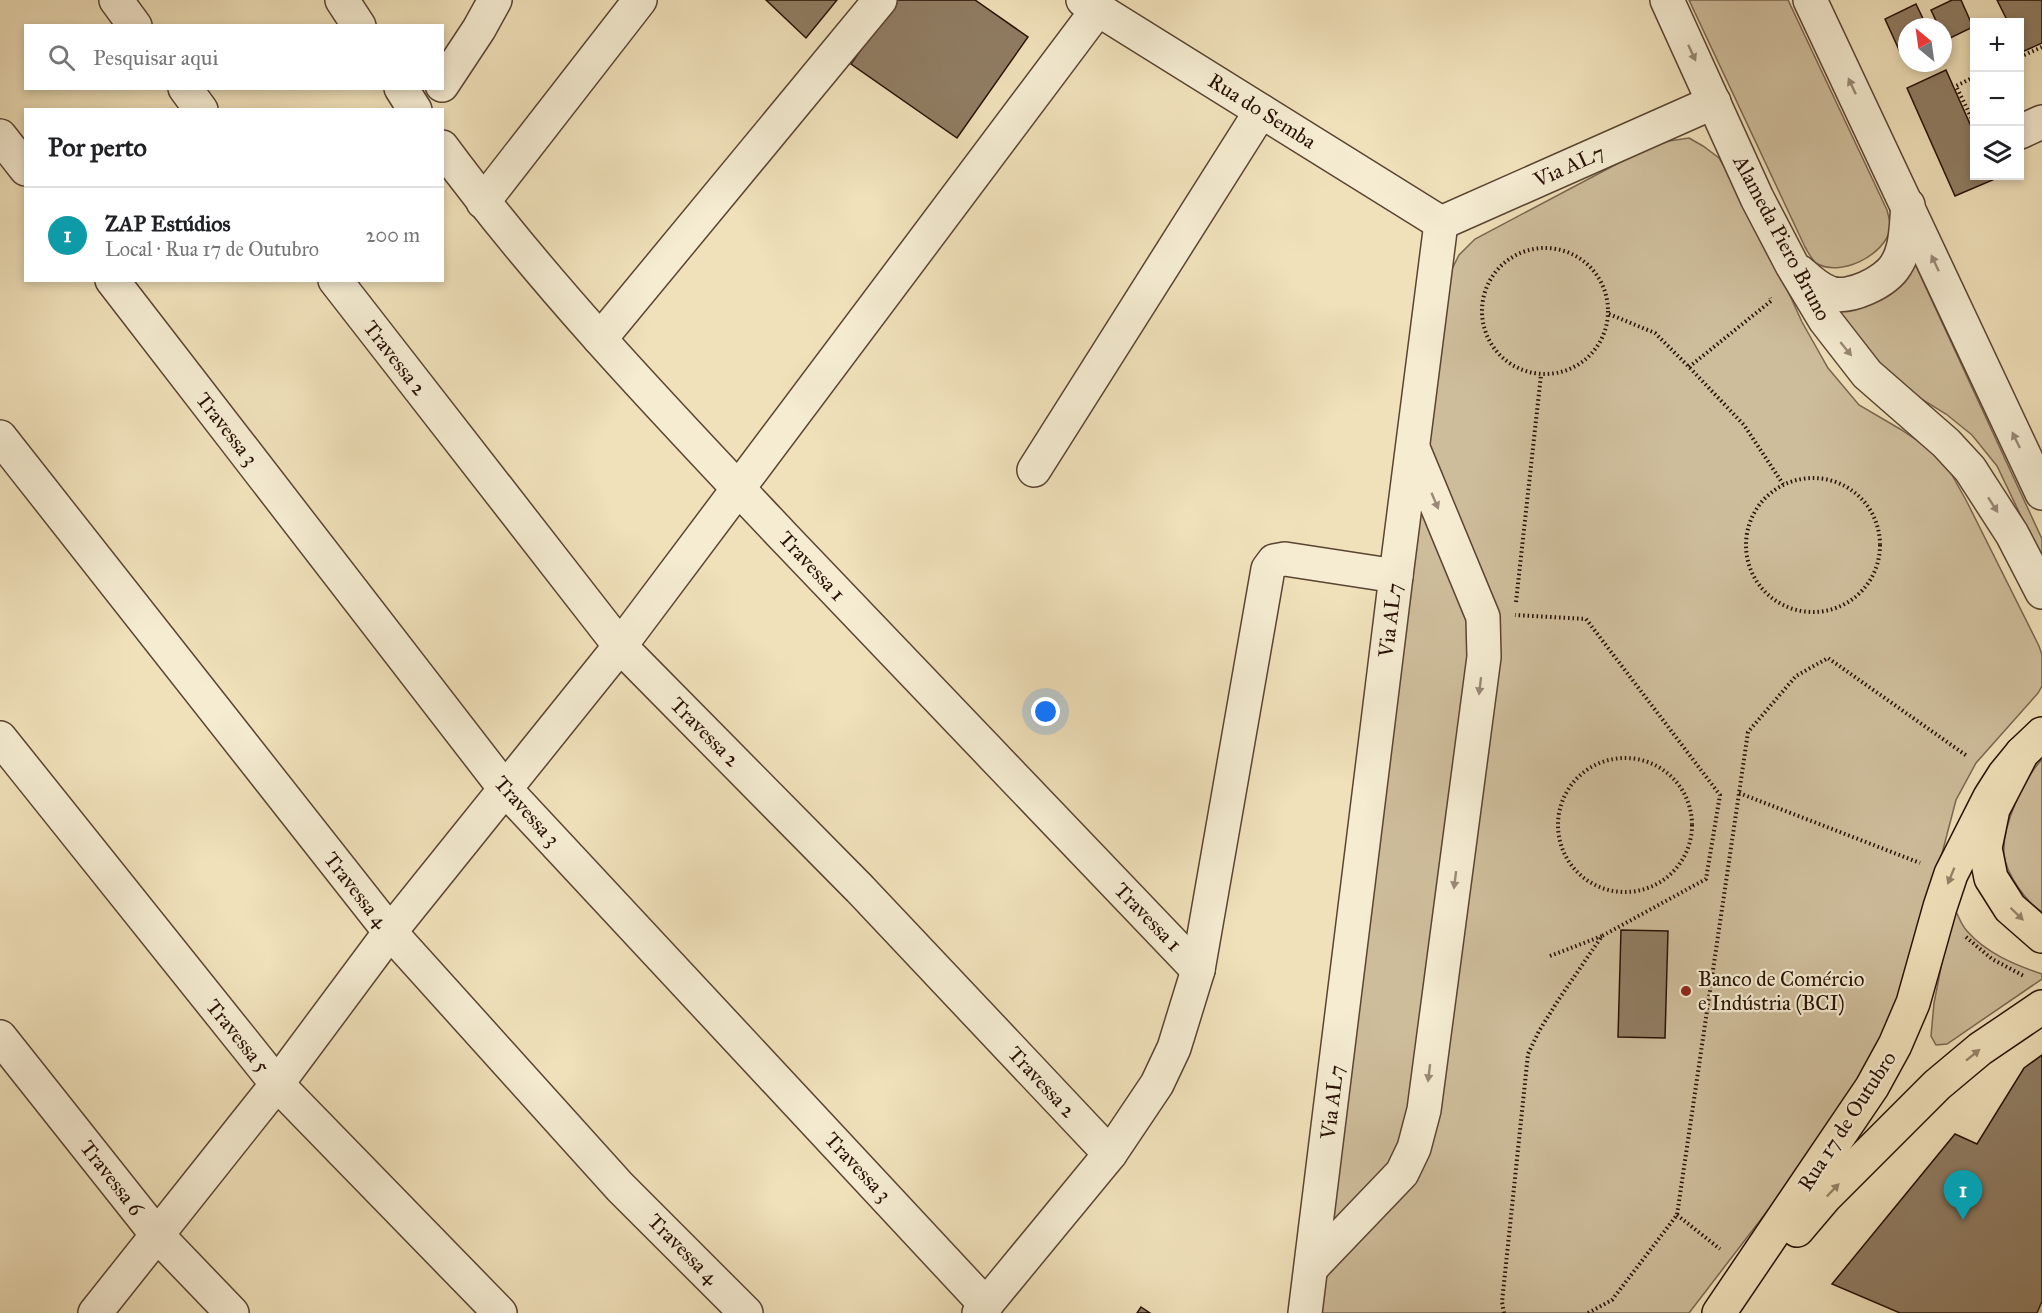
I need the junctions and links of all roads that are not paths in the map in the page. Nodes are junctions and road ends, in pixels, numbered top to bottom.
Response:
1 (116, 0) edge
2 (342, 0) edge
3 (495, 0) edge
4 (640, 0) edge
5 (880, 0) edge
6 (1667, 0) edge
7 (1810, 0) edge
8 (1090, 5) edge
9 (134, 24) edge
10 (358, 24) edge
11 (444, 82) edge
12 (186, 90) edge
13 (402, 90) edge
14 (439, 90) edge
15 (1714, 102) junction
16 (200, 108) edge
17 (414, 108) edge
18 (428, 108) edge
19 (1261, 111) junction
20 (2042, 122) edge
21 (2024, 130) edge
22 (0, 136) edge
23 (444, 150) edge
24 (24, 166) edge
25 (483, 202) junction
26 (1908, 205) junction
27 (1441, 223) junction
28 (1792, 265) junction
29 (114, 282) edge
30 (337, 282) edge
31 (600, 339) junction
32 (0, 437) edge
33 (1412, 447) junction
34 (1034, 470) dead end
35 (738, 488) junction
36 (2042, 493) edge
37 (1396, 576) junction
38 (2042, 592) edge
39 (620, 646) junction
40 (2042, 724) edge
41 (0, 738) edge
42 (2032, 744) edge
43 (506, 790) junction
44 (390, 932) junction
45 (2042, 936) edge
46 (1198, 970) junction
47 (2031, 996) edge
48 (0, 1037) edge
49 (277, 1084) junction
50 (1110, 1154) junction
51 (158, 1236) junction
52 (1312, 1267) junction
53 (982, 1309) edge
54 (95, 1313) edge
55 (232, 1313) edge
56 (500, 1313) edge
57 (746, 1313) edge
58 (1305, 1313) edge
59 (1719, 1313) edge
60 (1726, 1313) edge

1 - 9 street
2 - 10 street
3 - 11 street
4 - 25 street
5 - 31 street
6 -> 15 street, Alameda Piero Bruno
26 -> 7 street
8 - 19 street, Rua do Semba
8 - 35 street
12 - 16 street
13 - 17 street
14 - 18 street
15 - 27 street, Via AL7
15 - 28 street, Alameda Piero Bruno
19 - 27 street, Rua do Semba
19 - 34 street
20 - 21 street
22 - 24 street
23 - 25 street, Travessa 1
25 - 31 street, Travessa 1
26 - 28 street
36 -> 26 street
27 - 33 street, Via AL7
28 -> 38 street, Alameda Piero Bruno
29 - 43 street, Travessa 3
30 - 39 street, Travessa 2
31 - 35 street, Travessa 1
32 - 44 street, Travessa 4
33 - 37 street, Via AL7
33 -> 52 street
35 - 39 street
35 - 46 street, Travessa 1
37 - 46 street
37 - 52 street, Via AL7
39 - 43 street
39 - 50 street, Travessa 2
40 - 42 street
41 - 49 street, Travessa 5
42 -> 45 main road
42 -> 59 main road, Rua 17 de Outubro
43 - 44 street
43 - 53 street, Travessa 3
44 - 49 street
44 - 57 street, Travessa 4
46 - 50 street
60 -> 47 main road, Rua 17 de Outubro
48 - 51 street, Travessa 6
49 - 51 street
49 - 56 street, Travessa 5
50 - 53 street
51 - 54 street
51 - 55 street, Travessa 6
52 - 58 street, Via AL7

